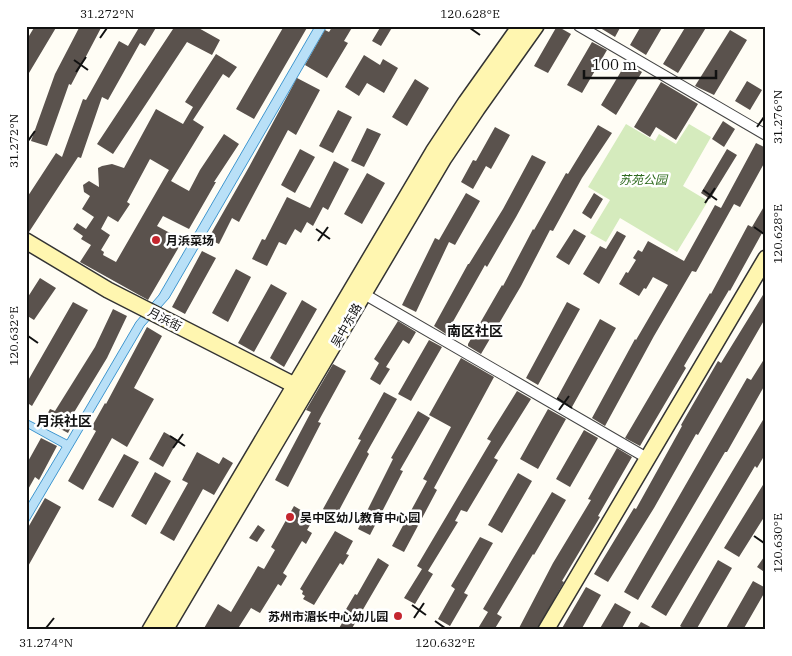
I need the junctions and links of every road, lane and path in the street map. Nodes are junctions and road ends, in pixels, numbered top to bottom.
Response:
1 (520, 26) edge
2 (536, 26) edge
3 (579, 26) edge
4 (766, 135) edge
5 (26, 241) edge
6 (766, 258) edge
7 (364, 294) junction
8 (301, 388) junction
9 (648, 458) junction
10 (150, 630) edge
11 (165, 630) edge
12 (546, 630) edge

1 - 8 main road, 吴中东路
2 - 7 main road, 吴中东路
3 - 4 street
5 - 8 main road, 月浜街
6 - 9 main road
7 - 8 main road, 吴中东路
7 - 9 street
8 - 10 main road, 吴中东路
8 - 11 main road, 吴中东路
9 - 12 main road

